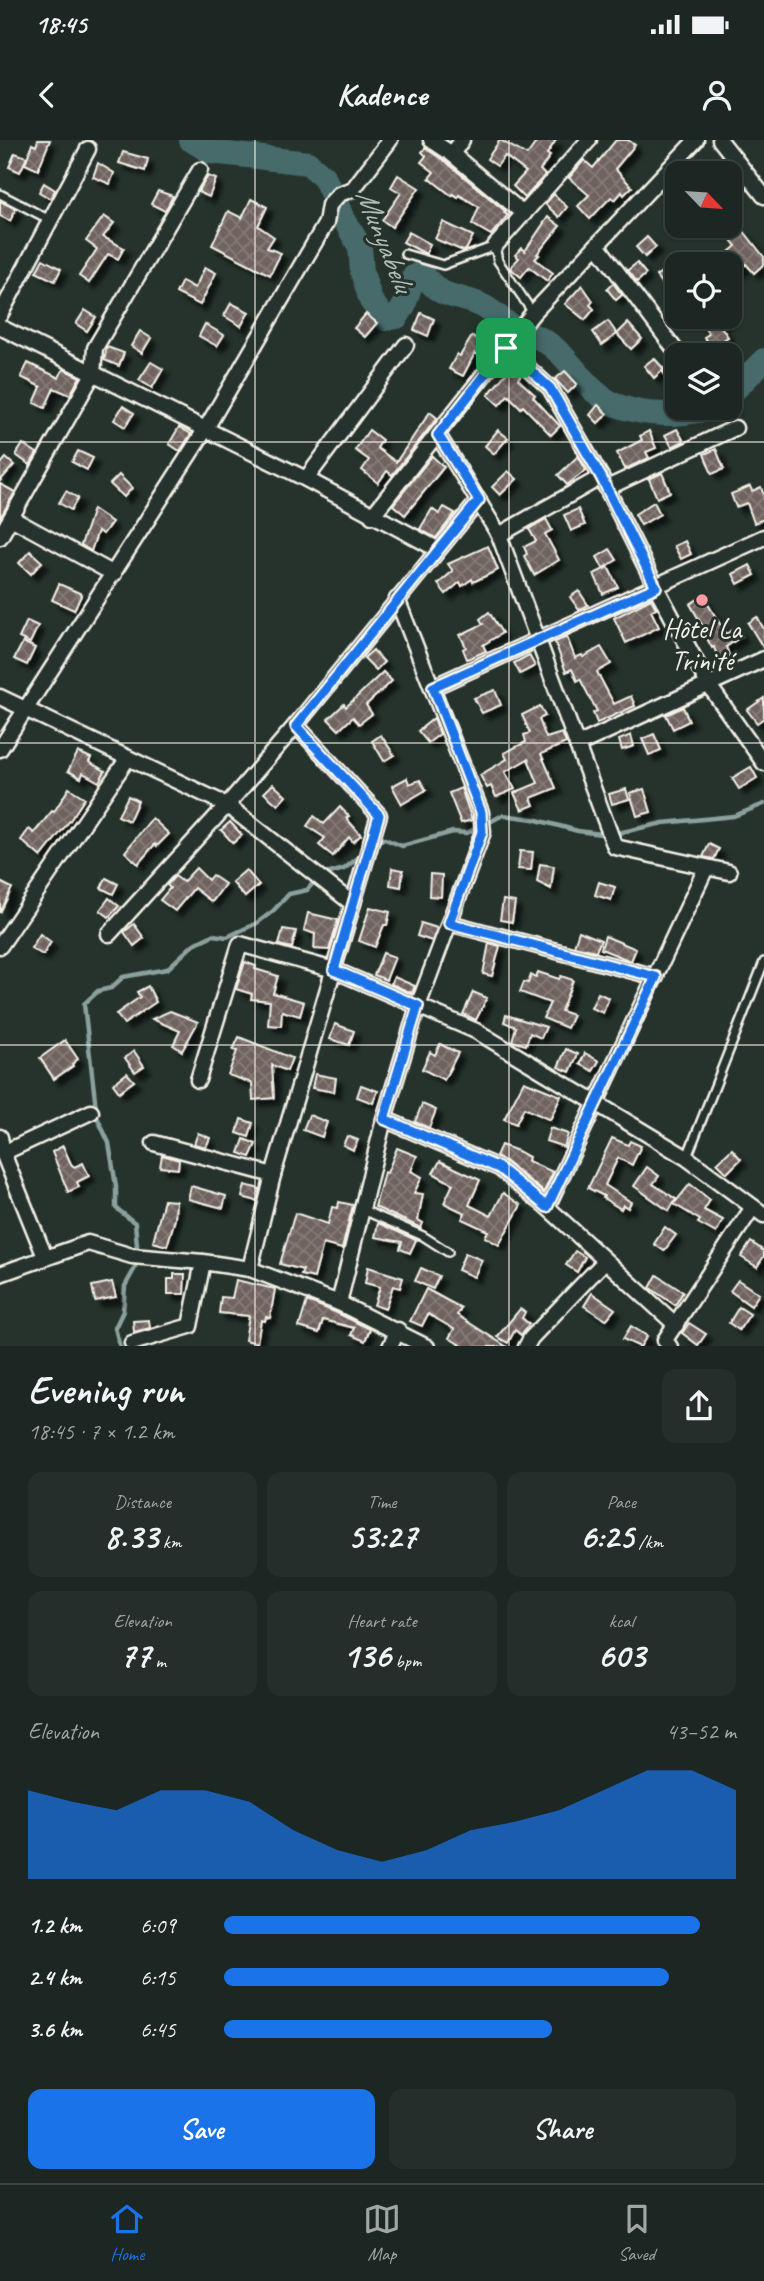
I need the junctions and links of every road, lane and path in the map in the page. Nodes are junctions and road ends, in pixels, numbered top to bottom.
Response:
1 (390, 140) edge
2 (431, 140) edge
3 (462, 140) edge
4 (589, 140) edge
5 (696, 140) edge
6 (720, 140) edge
7 (88, 149) dead end
8 (452, 154) junction
9 (200, 170) dead end
10 (0, 194) edge
11 (764, 196) edge
12 (524, 214) junction
13 (50, 220) junction
14 (597, 244) junction
15 (495, 246) junction
16 (405, 254) dead end
17 (533, 313) junction
18 (0, 315) edge
19 (0, 327) edge
20 (670, 343) edge
21 (406, 345) dead end
22 (509, 345) junction
23 (93, 374) junction
24 (735, 428) dead end
25 (205, 430) junction
26 (438, 435) junction
27 (306, 479) junction
28 (604, 482) junction
29 (479, 500) junction
30 (372, 516) junction
31 (11, 518) junction
32 (499, 535) junction
33 (0, 537) edge
34 (764, 537) edge
35 (437, 549) junction
36 (114, 574) junction
37 (656, 587) junction
38 (397, 599) junction
39 (537, 639) junction
40 (764, 659) edge
41 (708, 684) junction
42 (433, 687) junction
43 (0, 697) edge
44 (25, 709) junction
45 (296, 726) junction
46 (577, 745) junction
47 (0, 749) edge
48 (128, 758) junction
49 (764, 763) edge
50 (227, 805) junction
51 (706, 868) junction
52 (729, 872) dead end
53 (353, 904) junction
54 (449, 923) junction
55 (109, 934) dead end
56 (0, 946) edge
57 (764, 962) edge
58 (334, 970) junction
59 (656, 977) junction
60 (418, 1006) junction
61 (198, 1080) dead end
62 (596, 1103) junction
63 (91, 1112) dead end
64 (384, 1119) junction
65 (0, 1137) edge
66 (154, 1143) dead end
67 (2, 1154) edge
68 (687, 1158) junction
69 (273, 1175) junction
70 (547, 1207) junction
71 (363, 1210) junction
72 (759, 1211) edge
73 (448, 1252) dead end
74 (45, 1257) junction
75 (605, 1261) junction
76 (203, 1262) junction
77 (250, 1269) junction
78 (0, 1274) edge
79 (339, 1303) junction
80 (676, 1325) junction
81 (398, 1330) junction
82 (132, 1343) dead end
83 (390, 1346) edge
84 (427, 1346) edge
85 (526, 1346) edge
86 (670, 1346) edge

1 - 25 street
2 - 8 street
3 - 8 street
4 - 12 street
5 - 14 street
6 - 11 street
7 - 13 street
8 - 12 street
9 - 23 street
10 - 13 lane
12 - 15 street
13 - 18 street
14 - 17 street
14 - 20 street
15 - 16 lane
15 - 17 lane
17 - 22 street
19 - 23 street
21 - 27 street
22 - 26 street
22 - 28 street
23 - 25 street
23 - 31 street
24 - 28 street
25 - 27 street
25 - 36 street
26 - 29 street
26 - 30 street
27 - 30 street
28 - 32 street
28 - 37 street
29 - 32 street
29 - 35 street
30 - 35 street
31 - 33 street
31 - 36 street
32 - 39 street
34 - 37 street
35 - 38 street
36 - 44 street
37 - 39 street
37 - 41 street
38 - 42 street
38 - 45 street
39 - 42 street
39 - 46 street
40 - 41 street
41 - 46 street
41 - 49 street
42 - 54 street
43 - 44 street
44 - 47 street
44 - 48 street
45 - 50 street
45 - 53 street
46 - 51 street
48 - 50 street
48 - 56 street
50 - 53 street
50 - 55 street
51 - 52 street
51 - 59 street
53 - 58 street
54 - 59 street
54 - 60 street
57 - 68 lane
58 - 60 street
58 - 61 street
58 - 69 street
59 - 62 street
60 - 62 street
60 - 64 street
62 - 68 street
62 - 70 street
63 - 67 street
64 - 70 street
64 - 71 street
65 - 67 street
66 - 69 street
67 - 74 street
68 - 72 street
69 - 77 street
70 - 75 street
71 - 73 lane
71 - 79 street
72 - 80 street
74 - 76 street
74 - 78 street
75 - 80 street
75 - 85 street
76 - 77 street
76 - 82 street
77 - 79 street
79 - 81 street
80 - 86 street
81 - 83 street
81 - 84 street

